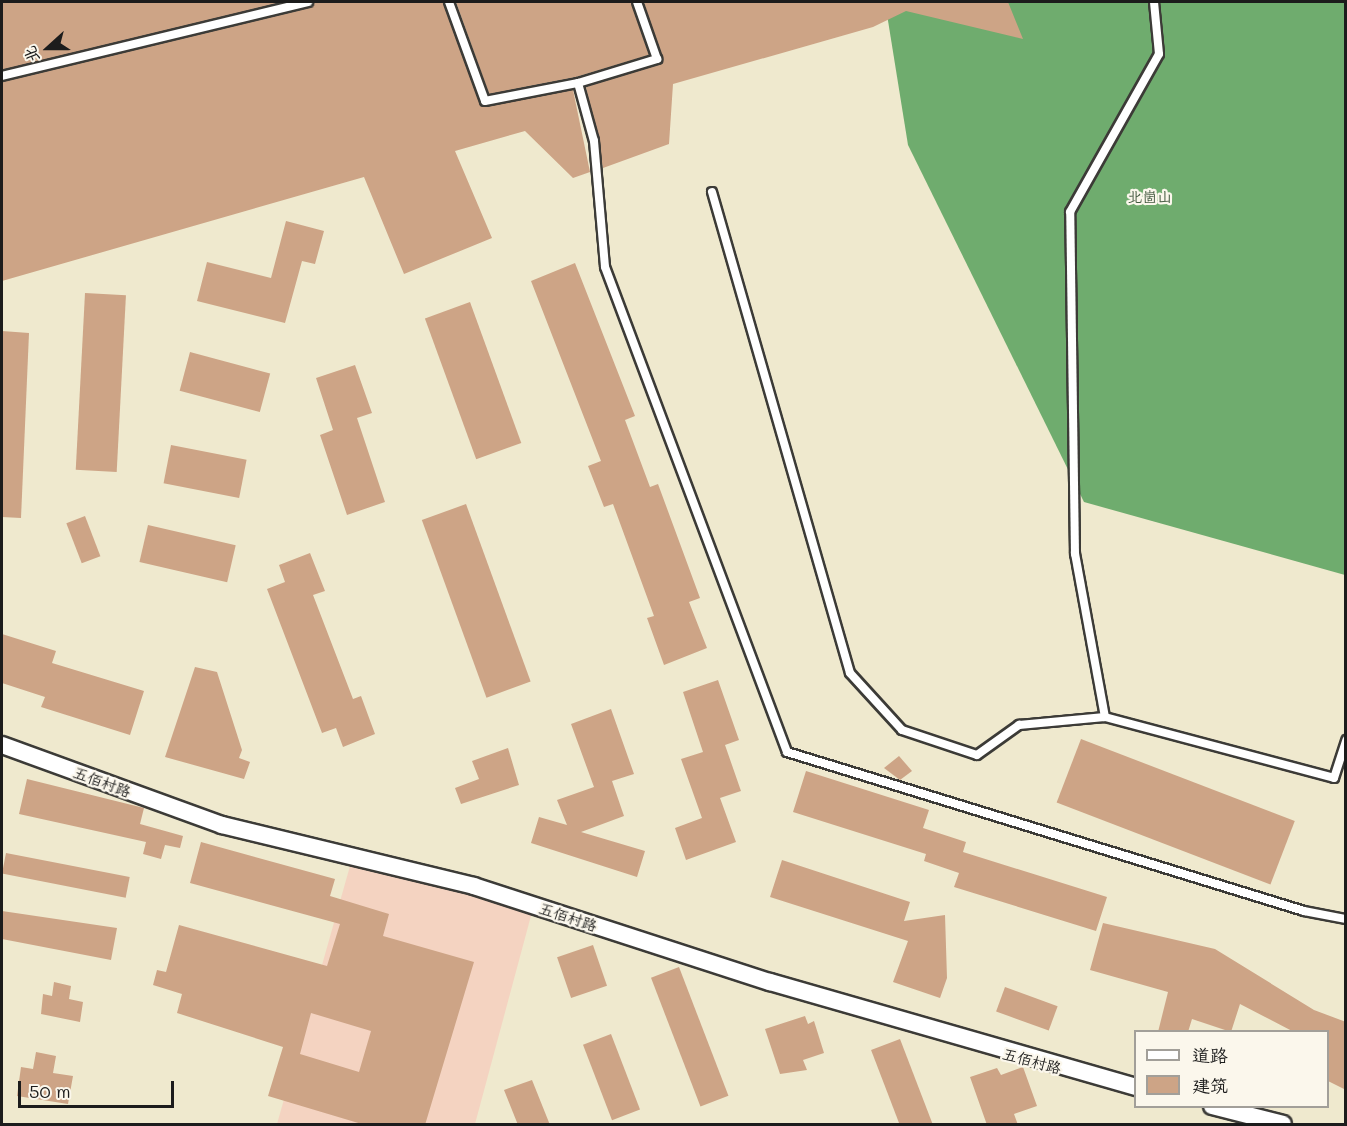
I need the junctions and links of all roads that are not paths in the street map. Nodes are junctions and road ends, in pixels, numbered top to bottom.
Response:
1 (308, 2) edge
2 (450, 2) edge
3 (637, 2) edge
4 (1154, 2) edge
5 (2, 76) edge
6 (578, 83) junction
7 (712, 192) dead end
8 (1105, 717) junction
9 (1346, 740) edge
10 (2, 746) edge
11 (1346, 919) edge
12 (1134, 1086) edge
13 (1216, 1108) edge
14 (1283, 1125) edge

1 - 5 lane
2 - 6 lane
3 - 6 lane
4 - 8 lane
6 - 11 lane
7 - 8 lane
8 - 9 lane
10 - 12 street, 五佰村路
13 - 14 street

